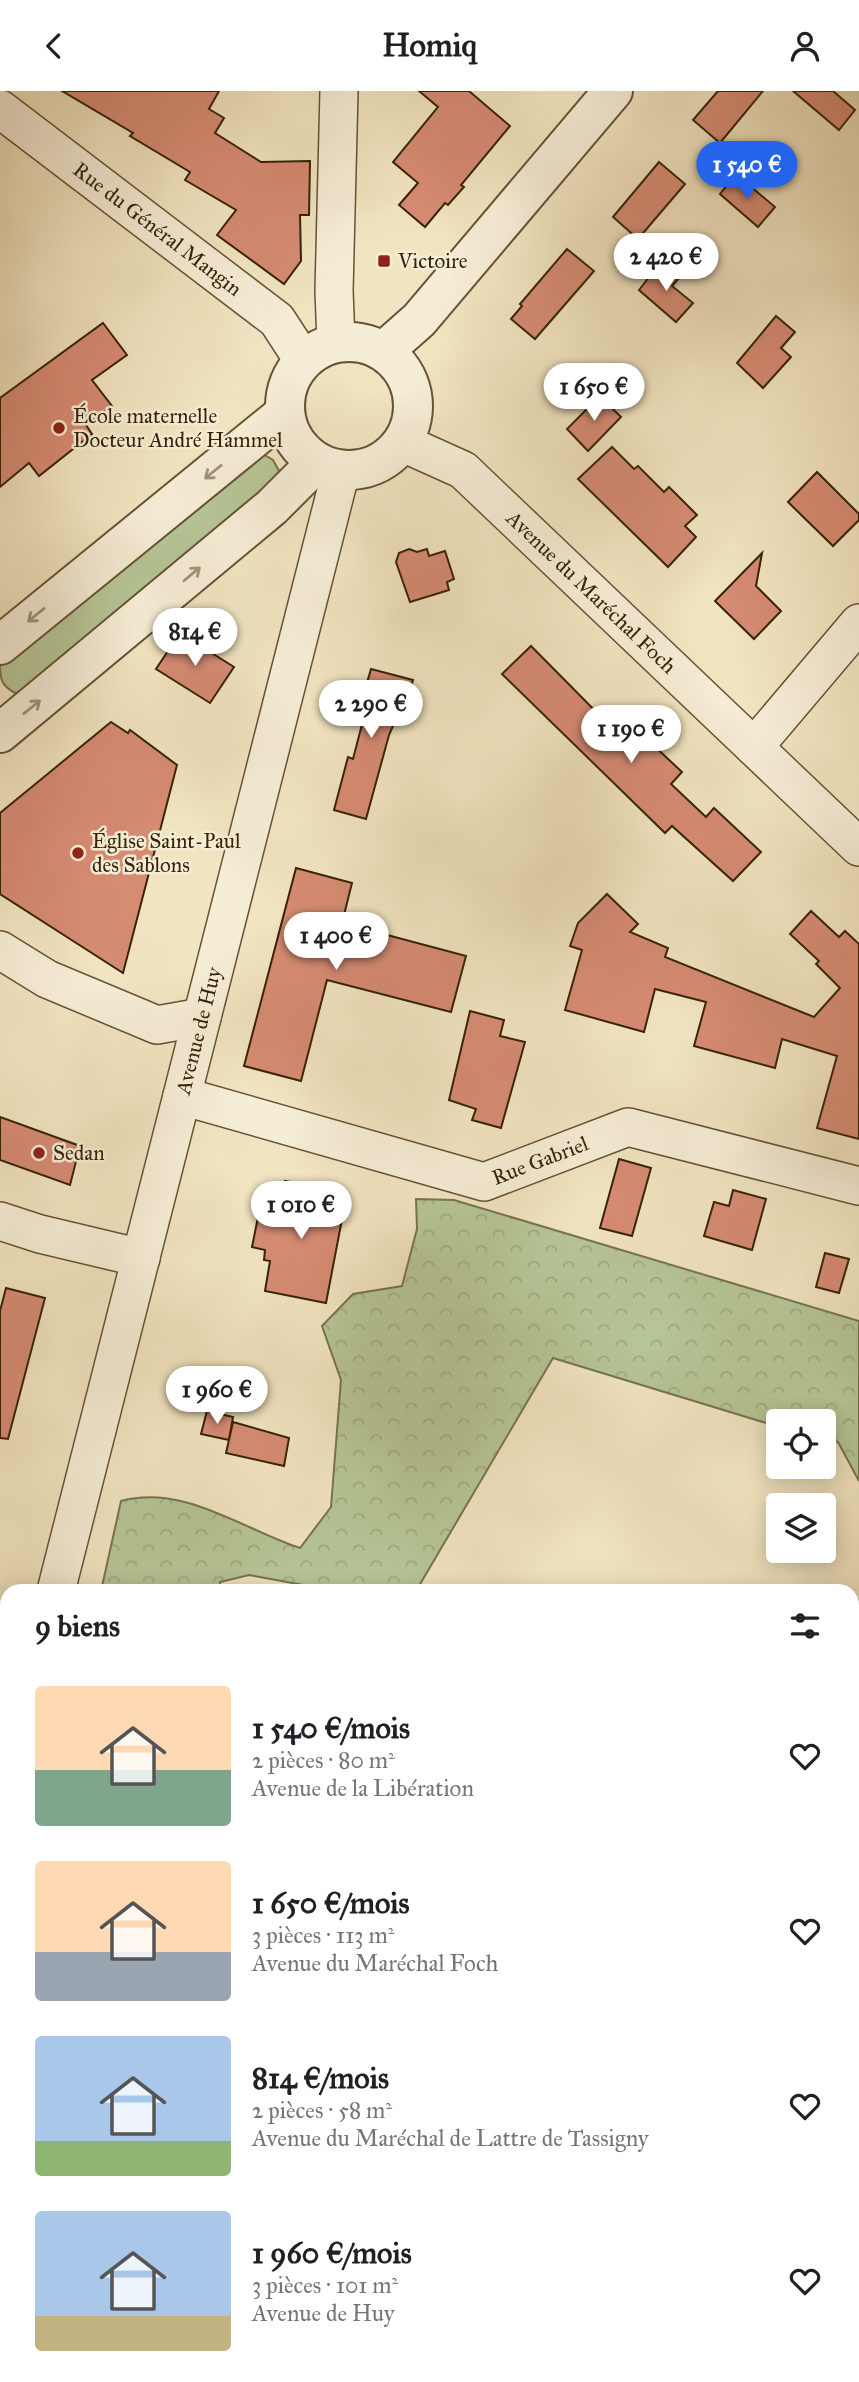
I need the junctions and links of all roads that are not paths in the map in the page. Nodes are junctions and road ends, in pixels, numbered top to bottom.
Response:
1 (339, 91) edge
2 (613, 91) edge
3 (0, 109) edge
4 (337, 342) junction
5 (385, 350) junction
6 (303, 360) junction
7 (285, 413) junction
8 (403, 443) junction
9 (329, 466) junction
10 (859, 623) edge
11 (0, 645) edge
12 (0, 733) edge
13 (754, 747) junction
14 (859, 847) edge
15 (0, 950) edge
16 (202, 1017) junction
17 (182, 1096) junction
18 (859, 1186) edge
19 (0, 1221) edge
20 (141, 1258) junction
21 (58, 1584) edge

1 - 4 street
2 - 5 street
3 - 6 street, Rue du Général Mangin
4 - 5 street
4 - 6 street
5 - 8 street
6 - 7 street
7 - 9 street
7 -> 11 street
8 - 9 street
8 - 13 street, Avenue du Maréchal Foch
12 -> 9 street
9 - 16 street, Avenue de Huy
10 - 13 street
13 - 14 street, Avenue du Maréchal Foch
15 - 16 street
16 - 17 street, Avenue de Huy
17 - 18 street, Rue Gabriel
17 - 20 street, Avenue de Huy
19 - 20 street
20 - 21 street, Avenue de Huy

